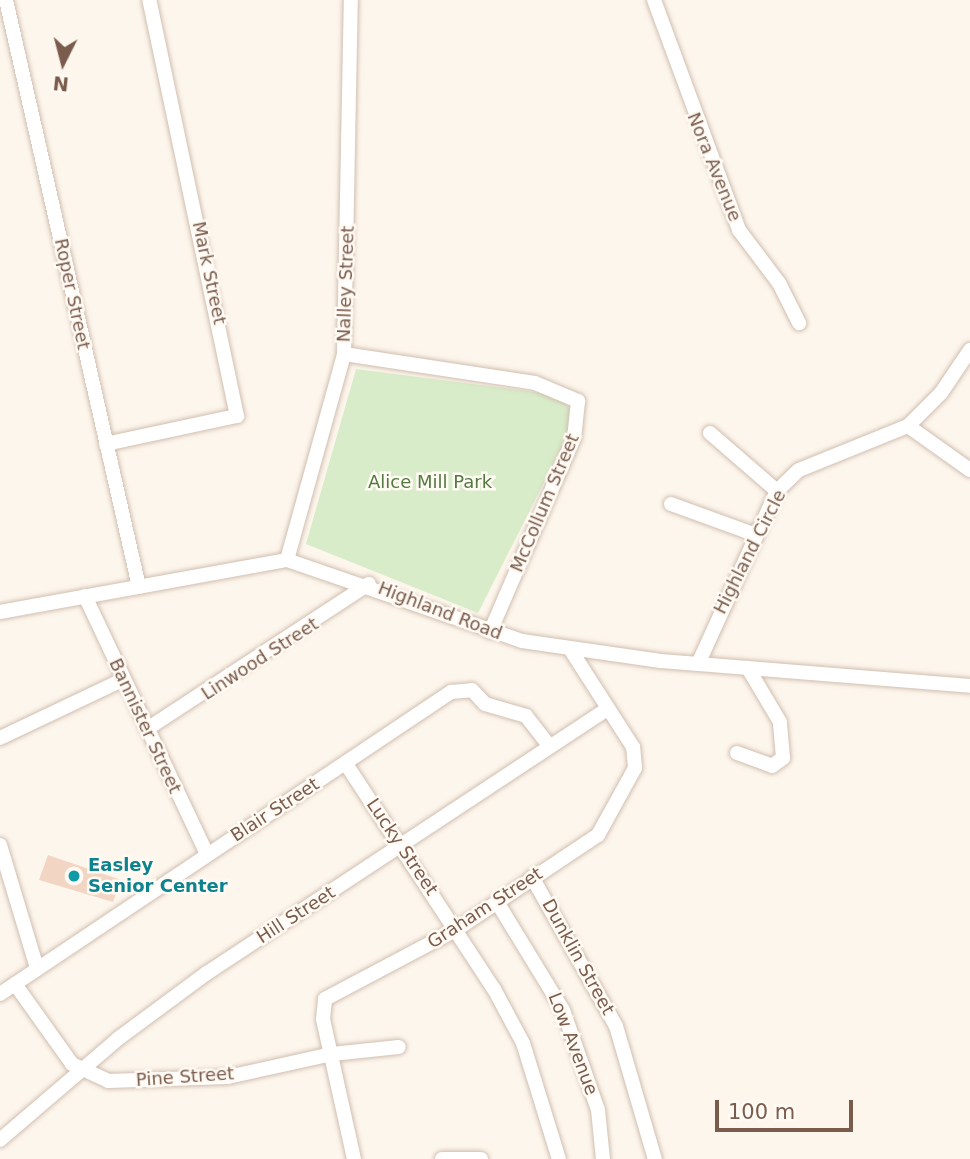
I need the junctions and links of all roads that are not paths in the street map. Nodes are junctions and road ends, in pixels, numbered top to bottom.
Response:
1 (6, 0) edge
2 (149, 0) edge
3 (351, 0) edge
4 (654, 0) edge
5 (799, 323) dead end
6 (970, 350) edge
7 (344, 354) junction
8 (908, 426) junction
9 (709, 433) dead end
10 (106, 444) junction
11 (970, 470) edge
12 (777, 491) junction
13 (671, 504) dead end
14 (756, 536) junction
15 (287, 560) junction
16 (369, 584) junction
17 (139, 587) junction
18 (85, 596) junction
19 (0, 612) edge
20 (490, 632) junction
21 (570, 649) junction
22 (698, 664) junction
23 (748, 668) junction
24 (124, 679) junction
25 (970, 687) edge
26 (607, 709) junction
27 (147, 729) junction
28 (0, 738) edge
29 (550, 745) junction
30 (737, 753) dead end
31 (346, 764) junction
32 (0, 845) edge
33 (401, 846) junction
34 (207, 854) junction
35 (3, 866) edge
36 (532, 877) junction
37 (497, 902) junction
38 (457, 929) junction
39 (37, 968) junction
40 (15, 984) junction
41 (0, 994) edge
42 (399, 1047) dead end
43 (332, 1054) junction
44 (86, 1072) junction
45 (0, 1140) edge
46 (479, 1158) edge
47 (354, 1159) edge
48 (442, 1159) edge
49 (559, 1159) edge
50 (603, 1159) edge
51 (655, 1159) edge

1 - 10 street, Roper Street
2 - 10 street, Mark Street
3 - 7 street, Nalley Street
4 - 5 street, Nora Avenue
6 - 8 street
7 - 15 street, Nalley Street
7 - 20 street, McCollum Street
8 - 11 street
8 - 12 street, Highland Circle
9 - 12 street
10 - 17 street, Roper Street
12 - 14 street, Highland Circle
13 - 14 street
14 - 22 street, Highland Circle
15 - 16 street, Highland Road
15 - 17 street, Highland Road
16 - 20 street, Highland Road
16 - 27 street, Linwood Street
17 - 18 street, Highland Road
18 - 19 street, Highland Road
18 - 24 street, Bannister Street
20 - 21 street, Highland Road
21 - 22 street, Highland Road
21 - 26 street, Graham Street
22 - 23 street, Highland Road
23 - 25 street, Highland Road
23 - 30 street
24 - 27 street, Bannister Street
24 - 28 street
26 - 29 street, Hill Street
26 - 36 street, Graham Street
27 - 34 street, Bannister Street
29 - 31 street, Blair Street
29 - 33 street, Hill Street
31 - 33 street, Lucky Street
31 - 34 street, Blair Street
32 - 35 street
33 - 38 street, Lucky Street
33 - 44 street, Hill Street
34 - 39 street, Blair Street
35 - 39 street
36 - 37 street, Graham Street
36 - 51 street, Dunklin Street
37 - 38 street, Graham Street
37 - 50 street, Low Avenue
38 - 43 street, Graham Street
38 - 49 street, Lucky Street
39 - 40 street, Blair Street
40 - 41 street, Blair Street
40 - 44 street, Pine Street
42 - 43 street, Pine Street
43 - 44 street, Pine Street
43 - 47 street, Graham Street
44 - 45 street, Hill Street
46 - 48 street

